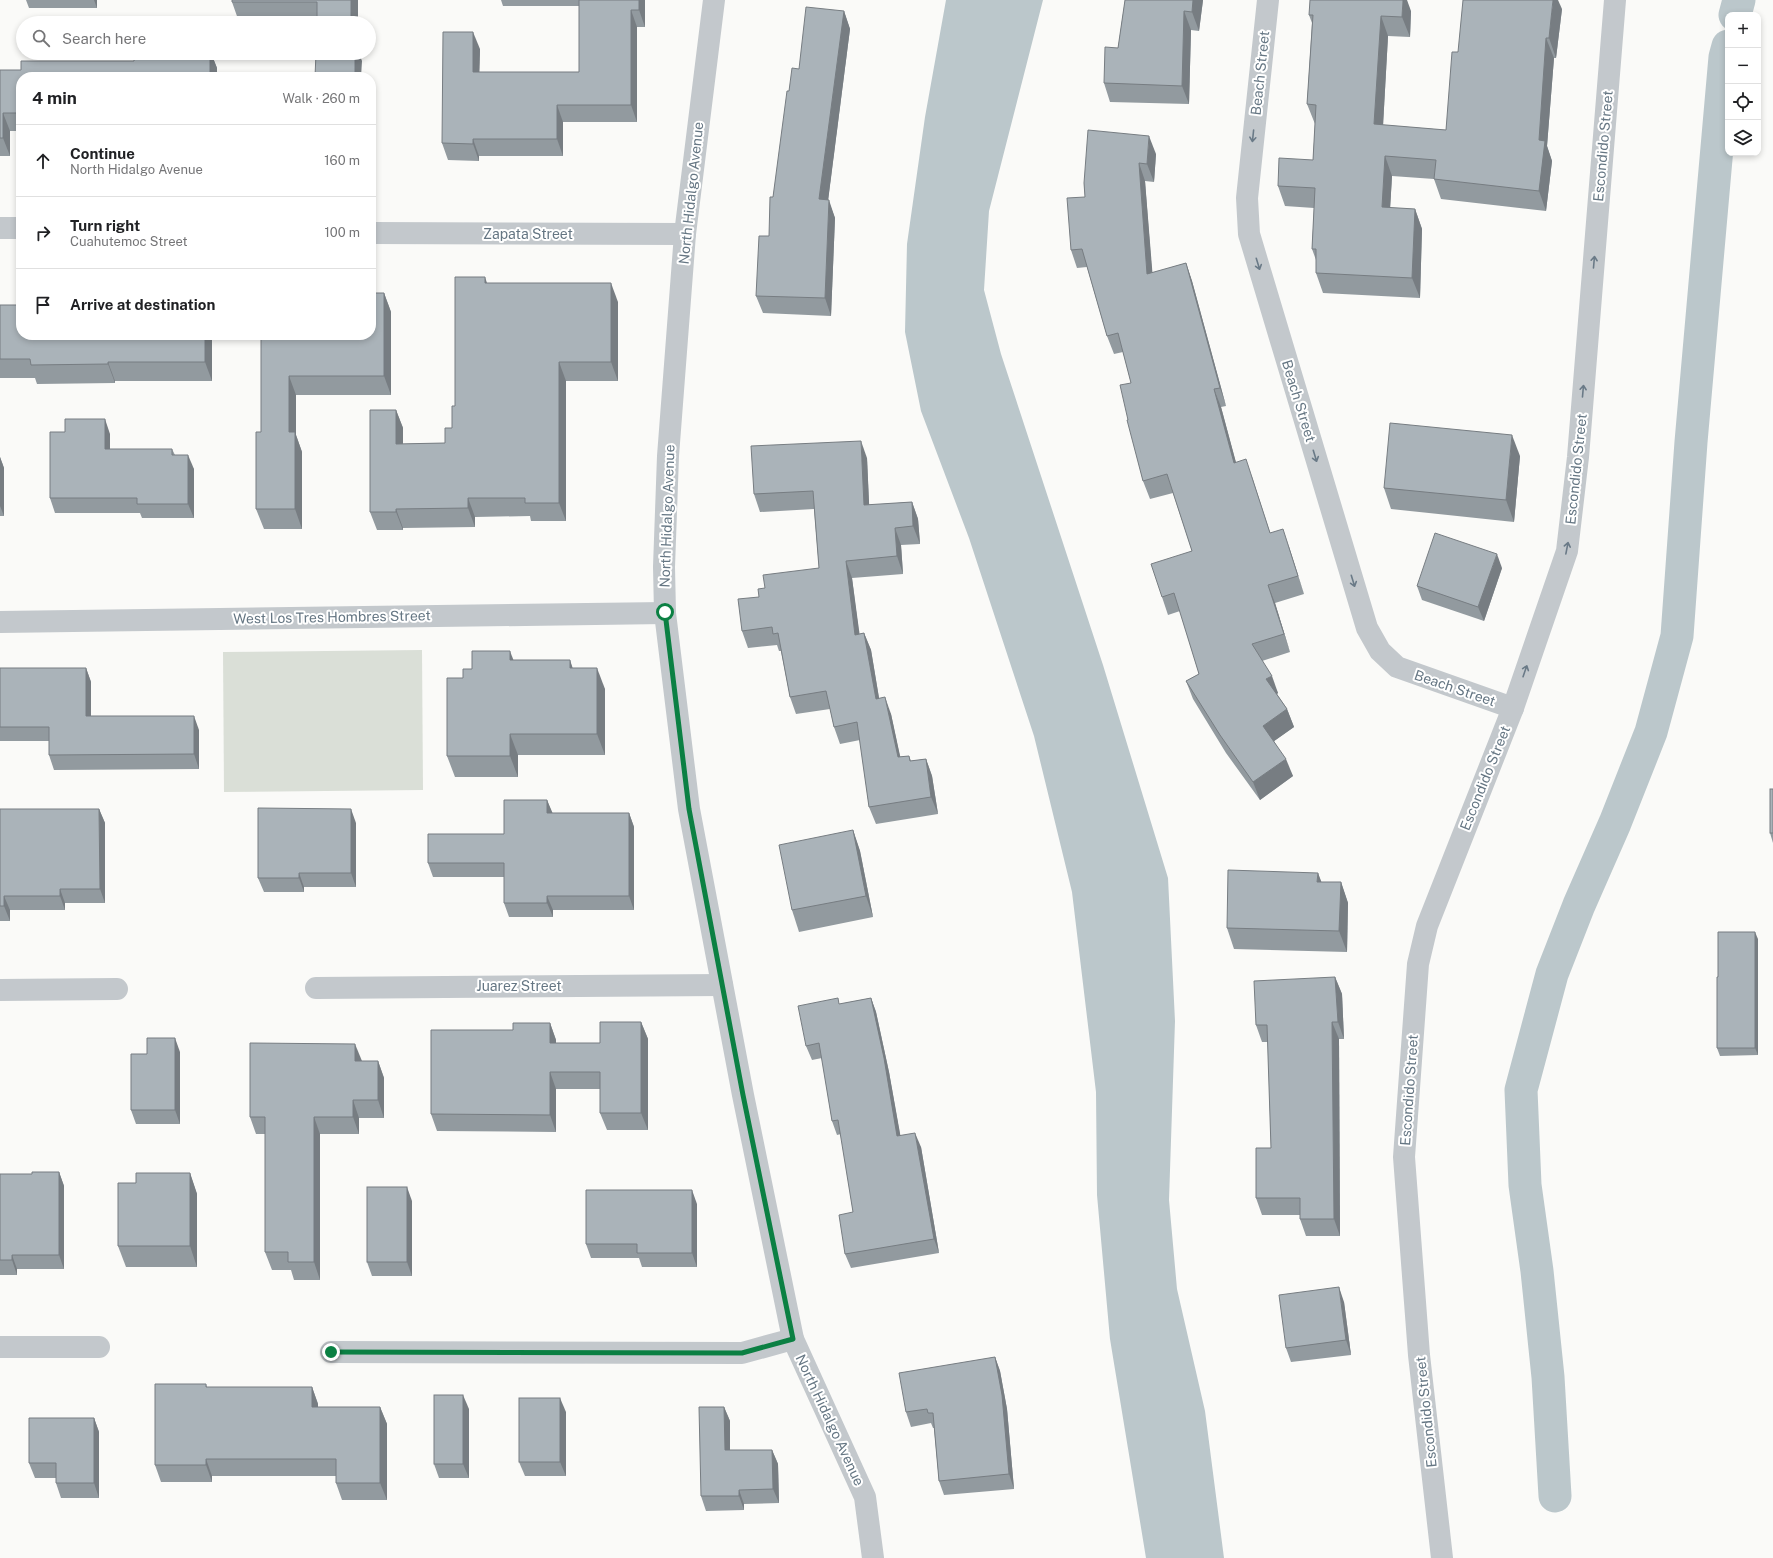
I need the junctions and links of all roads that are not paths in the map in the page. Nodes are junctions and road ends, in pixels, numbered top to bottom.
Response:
1 (714, 0) edge
2 (1268, 0) edge
3 (1615, 0) edge
4 (0, 228) edge
5 (16, 228) edge
6 (376, 233) edge
7 (685, 234) junction
8 (665, 612) junction
9 (0, 622) edge
10 (1513, 708) junction
11 (722, 985) junction
12 (316, 988) dead end
13 (117, 989) dead end
14 (0, 990) edge
15 (793, 1339) junction
16 (0, 1347) edge
17 (99, 1347) dead end
18 (331, 1352) dead end
19 (873, 1558) edge
20 (1442, 1558) edge

1 - 7 street, North Hidalgo Avenue
2 -> 10 street, Beach Street
10 -> 3 street, Escondido Street
4 - 5 street
6 - 7 street, Zapata Street
7 - 8 street, North Hidalgo Avenue
8 - 9 street, West Los Tres Hombres Street
8 - 11 street, North Hidalgo Avenue
10 - 20 street, Escondido Street
11 - 12 street, Juarez Street
11 - 15 street, North Hidalgo Avenue
13 - 14 street
15 - 18 street
15 - 19 street, North Hidalgo Avenue
16 - 17 street

